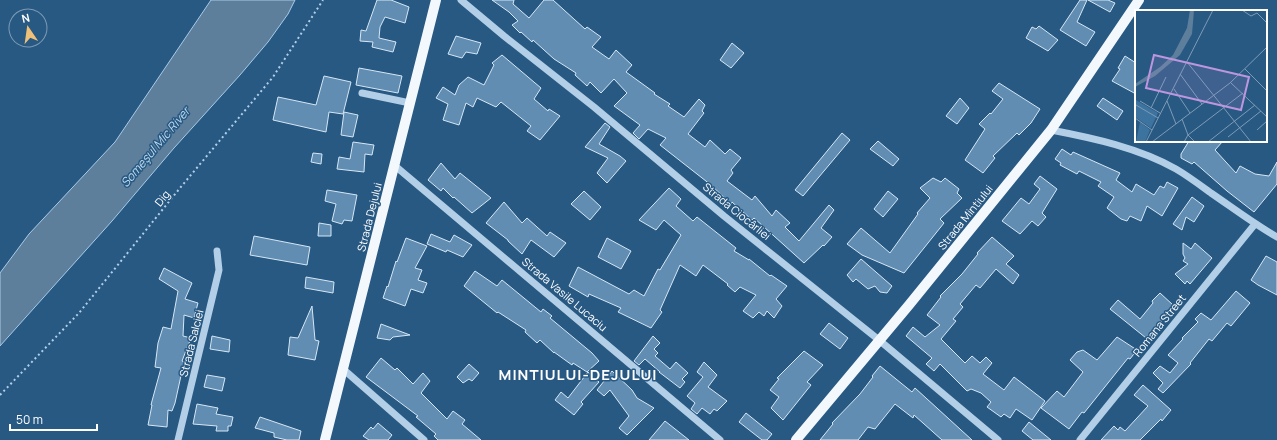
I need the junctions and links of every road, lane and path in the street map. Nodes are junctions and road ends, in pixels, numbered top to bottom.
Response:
1 (323, 0) edge
2 (436, 0) edge
3 (461, 0) edge
4 (1139, 0) edge
5 (362, 93) dead end
6 (410, 103) junction
7 (1051, 130) junction
8 (394, 165) junction
9 (1255, 224) junction
10 (1277, 237) edge
11 (217, 251) dead end
12 (879, 340) junction
13 (343, 369) junction
14 (0, 395) edge
15 (178, 440) edge
16 (325, 440) edge
17 (424, 440) edge
18 (720, 440) edge
19 (796, 440) edge
20 (998, 440) edge
21 (1080, 440) edge

1 - 14 path, Dig
2 - 6 main road, Strada Dejului
3 - 12 street, Strada Ciocârliei
4 - 7 main road, Strada Mintiului
5 - 6 street
6 - 8 main road, Strada Dejului
7 - 9 street
7 - 12 main road, Strada Mintiului
8 - 13 main road, Strada Dejului
8 - 18 street, Strada Vasile Lucaciu
9 - 10 street
9 - 21 street, Romana Street
11 - 15 street, Strada Salciei
12 - 19 main road, Strada Mintiului
12 - 20 street, Strada Ciocârliei
13 - 16 main road, Strada Dejului
13 - 17 street

